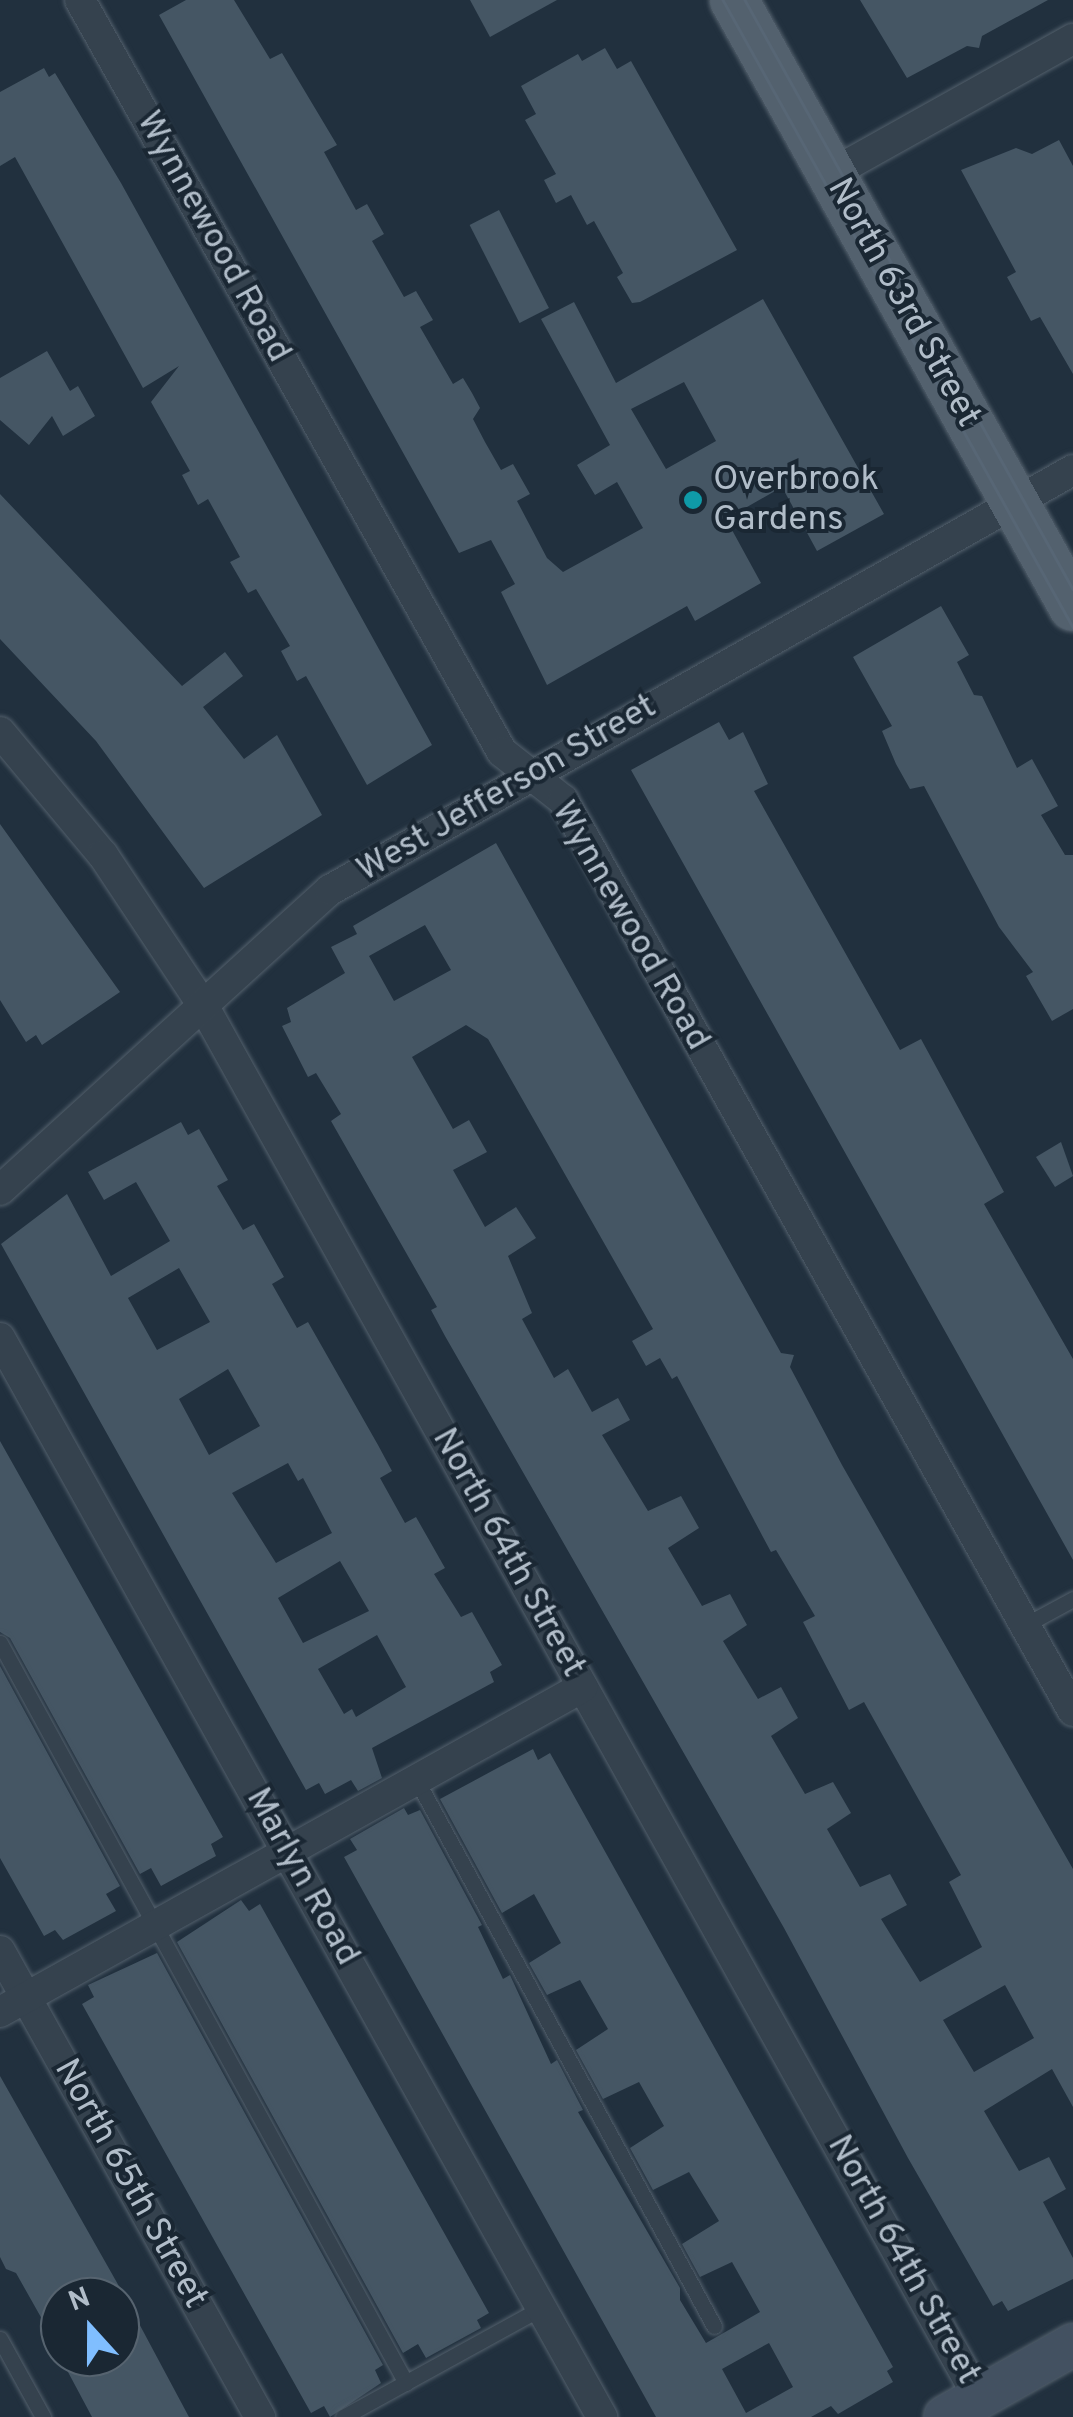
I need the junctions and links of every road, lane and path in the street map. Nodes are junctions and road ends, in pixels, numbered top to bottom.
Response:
1 (80, 0) edge
2 (734, 0) edge
3 (1073, 39) edge
4 (831, 174) junction
5 (1073, 470) edge
6 (1015, 502) junction
7 (1073, 606) edge
8 (0, 732) edge
9 (530, 774) junction
10 (204, 1006) junction
11 (0, 1190) edge
12 (0, 1338) edge
13 (1073, 1598) edge
14 (1025, 1625) junction
15 (0, 1642) edge
16 (583, 1687) junction
17 (1073, 1711) edge
18 (416, 1779) junction
19 (288, 1851) junction
20 (155, 1925) junction
21 (0, 1951) edge
22 (13, 2005) edge
23 (542, 2308) junction
24 (714, 2326) dead end
25 (0, 2339) edge
26 (1073, 2346) edge
27 (406, 2382) junction
28 (962, 2408) edge
29 (42, 2417) edge
30 (260, 2417) edge
31 (343, 2417) edge
32 (602, 2417) edge

1 - 9 street, Wynnewood Road
2 - 4 main road, North 63rd Street
3 - 4 street
4 - 6 main road, North 63rd Street
5 - 6 street, West Jefferson Street
6 - 7 main road, North 63rd Street
6 - 9 street, West Jefferson Street
8 - 10 street, North 64th Street
9 - 10 street, West Jefferson Street
9 - 14 street, Wynnewood Road
10 - 11 street, West Jefferson Street
10 - 16 street, North 64th Street
12 - 19 street, Marlyn Road
13 - 14 lane
14 - 17 street, Wynnewood Road
15 - 20 lane
16 - 18 street
16 - 28 street, North 64th Street
18 - 19 street
18 - 24 lane
19 - 20 street
19 - 23 street, Marlyn Road
20 - 22 street
20 - 27 lane
21 - 22 street, North 65th Street
22 - 30 street, North 65th Street
23 - 27 lane
23 - 32 street, Marlyn Road
25 - 29 lane
26 - 28 street
27 - 31 lane

